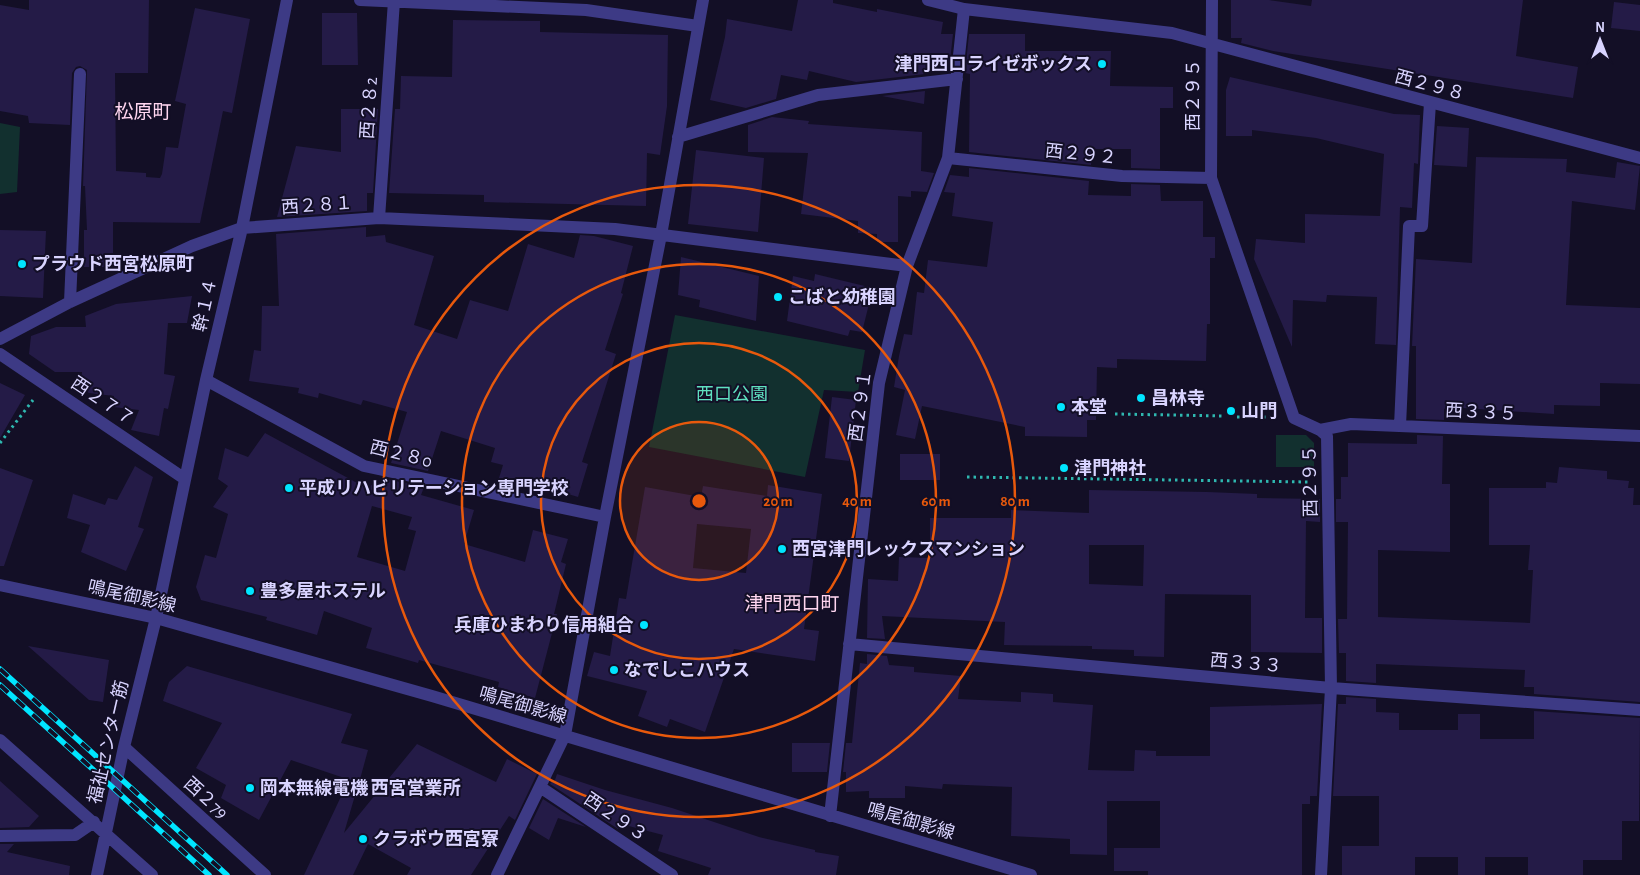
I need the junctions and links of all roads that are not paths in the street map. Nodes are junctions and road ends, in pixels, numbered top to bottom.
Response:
1 (287, 0) edge
2 (360, 0) edge
3 (703, 0) edge
4 (928, 0) edge
5 (1212, 0) edge
6 (394, 1) junction
7 (964, 9) junction
8 (698, 26) junction
9 (1210, 45) junction
10 (80, 74) dead end
11 (957, 79) junction
12 (1430, 103) junction
13 (678, 137) junction
14 (948, 158) junction
15 (1640, 158) edge
16 (1211, 178) junction
17 (378, 218) junction
18 (242, 228) junction
19 (661, 235) junction
20 (907, 266) junction
21 (70, 302) junction
22 (0, 339) edge
23 (0, 354) edge
24 (206, 380) junction
25 (1400, 426) junction
26 (1320, 430) junction
27 (1640, 436) edge
28 (185, 479) junction
29 (605, 517) junction
30 (0, 585) edge
31 (156, 618) junction
32 (850, 644) junction
33 (1331, 688) junction
34 (1640, 710) edge
35 (565, 736) junction
36 (0, 740) edge
37 (124, 747) junction
38 (540, 787) junction
39 (830, 816) junction
40 (94, 822) junction
41 (105, 832) junction
42 (0, 836) edge
43 (1008, 871) edge
44 (97, 875) edge
45 (152, 875) edge
46 (265, 875) edge
47 (497, 875) edge
48 (672, 875) edge
49 (1031, 875) edge
50 (1321, 875) edge

1 - 18 street, 幹１４
2 - 6 street
3 - 8 street
4 - 7 street, 西２９８
5 - 9 street, 西２９５
6 - 8 street
6 - 17 street, 西２８2
7 - 9 street, 西２９８
7 - 11 street, 西２９１
8 - 13 street
9 - 12 street, 西２９８
9 - 16 street, 西２９５
10 - 21 street
11 - 13 street
11 - 14 street, 西２９１
12 - 15 street, 西２９８
12 - 25 street
13 - 19 street
14 - 16 street, 西２９２
14 - 20 street, 西２９１
16 - 26 street, 西２９５
17 - 18 street, 西２８１
17 - 19 street, 西２８１
18 - 21 street, 西２８１
18 - 24 street, 幹１４
19 - 20 street, 西２８１
19 - 29 street
20 - 32 street, 西２９１
21 - 22 street, 西２８１
23 - 28 street, 西２７７
24 - 28 street, 幹１４
24 - 29 street, 西２８0
25 - 26 street, 西３３５
25 - 27 street, 西３３５
26 - 33 street, 西２９５
28 - 31 street, 幹１４
29 - 35 street
30 - 31 street, 鳴尾御影線
31 - 35 street, 鳴尾御影線
31 - 37 street, 福祉センター筋
32 - 33 street, 西３３３
32 - 39 street, 西２９１
33 - 34 street, 西３３３
33 - 50 street, 西２９５
35 - 38 street
35 - 39 street, 鳴尾御影線
36 - 40 street
37 - 41 street, 福祉センター筋
37 - 46 street, 西２79
38 - 47 street
38 - 48 street, 西２９３
39 - 43 street, 鳴尾御影線
40 - 41 street
40 - 42 street
41 - 44 street, 福祉センター筋
41 - 45 street
43 - 49 street, 鳴尾御影線

